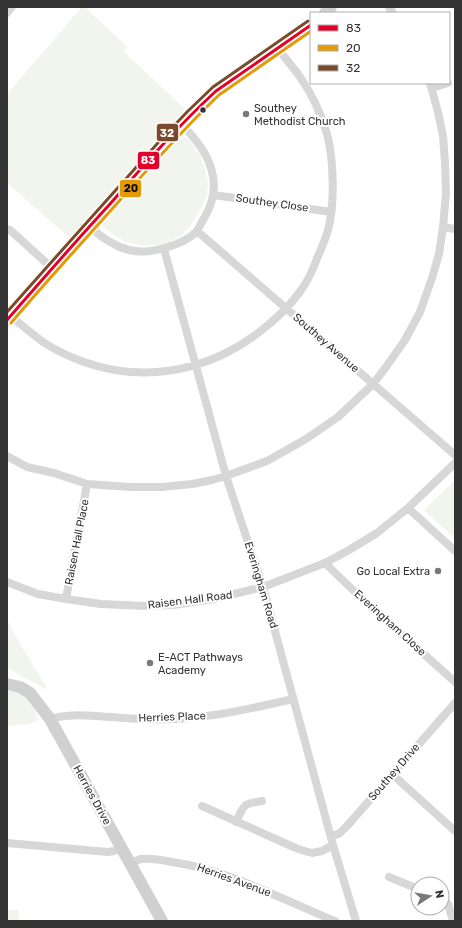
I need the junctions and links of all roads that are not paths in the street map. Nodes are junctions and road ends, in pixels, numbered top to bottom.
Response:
1 (12, 7) edge
2 (7, 13) edge
3 (310, 26) edge
4 (278, 49) junction
5 (442, 84) edge
6 (431, 86) edge
7 (182, 125) junction
8 (214, 195) junction
9 (331, 212) junction
10 (90, 227) junction
11 (443, 227) junction
12 (7, 229) edge
13 (455, 229) edge
14 (197, 231) junction
15 (164, 249) junction
16 (52, 268) junction
17 (287, 308) junction
18 (9, 318) edge
19 (196, 365) junction
20 (373, 384) junction
21 (455, 455) edge
22 (7, 456) edge
23 (455, 464) edge
24 (226, 476) junction
25 (87, 484) junction
26 (408, 508) junction
27 (455, 551) edge
28 (325, 563) junction
29 (7, 582) edge
30 (263, 587) junction
31 (66, 599) junction
32 (455, 682) edge
33 (7, 684) edge
34 (293, 699) junction
35 (455, 703) edge
36 (50, 719) junction
37 (392, 774) junction
38 (262, 801) dead end
39 (202, 806) dead end
40 (236, 822) junction
41 (455, 831) edge
42 (332, 841) junction
43 (7, 843) edge
44 (121, 847) junction
45 (129, 863) junction
46 (389, 877) dead end
47 (410, 886) edge
48 (450, 911) edge
49 (162, 921) edge
50 (335, 921) edge
51 (356, 921) edge
52 (453, 921) edge

1 - 2 street
3 - 4 street
4 - 7 street
4 - 9 street
5 - 6 street
6 - 11 street
7 - 8 street
7 - 10 street
8 - 9 street, Southey Close
8 - 14 street
9 - 17 street
10 - 15 street
10 - 16 street
11 - 13 street
11 - 20 street
12 - 16 street
14 - 15 street
14 - 17 street, Southey Avenue
15 - 19 street, Everingham Road
16 - 18 street
17 - 19 street
17 - 20 street, Southey Avenue
18 - 19 street
19 - 24 street, Everingham Road
20 - 21 street, Southey Avenue
20 - 24 street
22 - 25 street
23 - 26 street, Raisen Hall Road
24 - 25 street
24 - 30 street, Everingham Road
25 - 31 street, Raisen Hall Place
26 - 27 street
26 - 28 street, Raisen Hall Road
28 - 30 street, Raisen Hall Road
28 - 32 street, Everingham Close
29 - 31 street, Raisen Hall Road
30 - 31 street, Raisen Hall Road
30 - 34 street, Everingham Road
33 - 36 street, Herries Drive
34 - 36 street, Herries Place
34 - 42 street, Everingham Road
35 - 37 street, Southey Drive
36 - 44 street, Herries Drive
37 - 41 street
37 - 42 street, Southey Drive
38 - 40 street
39 - 40 street, Southey Drive
40 - 42 street, Southey Drive
42 - 51 street, Everingham Road
43 - 44 street
44 - 45 street, Herries Drive
45 - 49 street, Herries Drive
45 - 50 street, Herries Avenue
46 - 47 street
48 - 52 street

